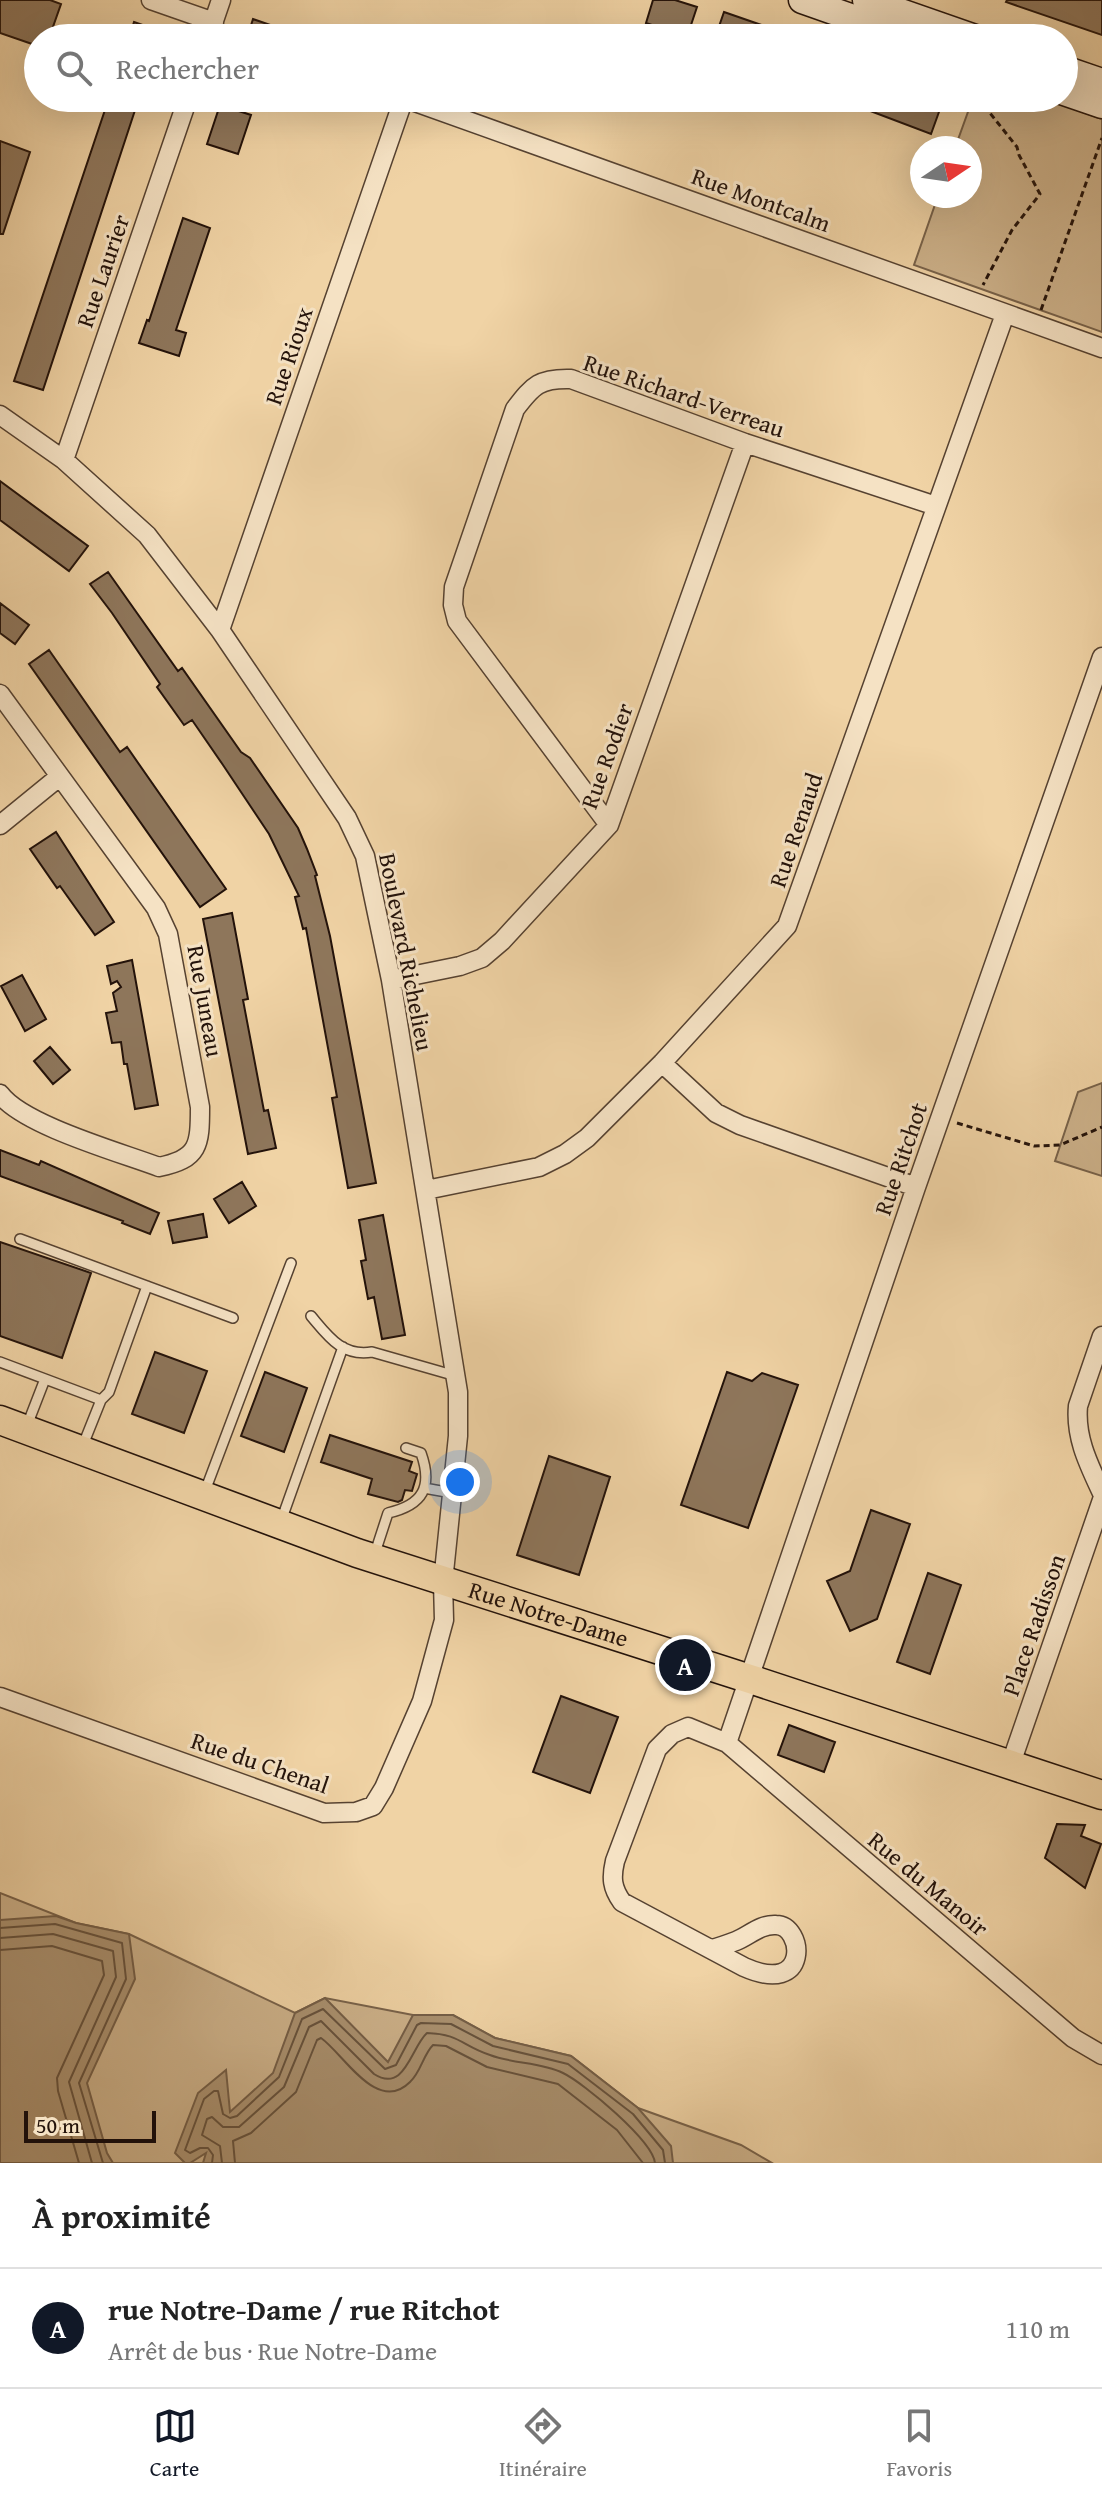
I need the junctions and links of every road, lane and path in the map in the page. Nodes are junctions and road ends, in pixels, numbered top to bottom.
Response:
1 (151, 0) edge
2 (221, 0) edge
3 (802, 0) edge
4 (859, 6) edge
5 (199, 24) edge
6 (213, 24) edge
7 (888, 24) edge
8 (924, 24) edge
9 (1078, 74) edge
10 (1102, 82) edge
11 (1078, 97) edge
12 (1102, 105) edge
13 (183, 112) edge
14 (399, 112) edge
15 (443, 112) edge
16 (989, 112) edge
17 (1102, 138) edge
18 (973, 302) junction
19 (1005, 314) junction
20 (1036, 325) junction
21 (1102, 348) edge
22 (0, 415) edge
23 (745, 443) junction
24 (64, 460) junction
25 (936, 506) junction
26 (220, 630) junction
27 (1102, 657) edge
28 (0, 694) edge
29 (59, 777) junction
30 (0, 825) edge
31 (609, 825) junction
32 (391, 980) junction
33 (662, 1063) junction
34 (0, 1094) edge
35 (940, 1118) junction
36 (1102, 1127) edge
37 (916, 1187) junction
38 (426, 1190) junction
39 (20, 1239) dead end
40 (291, 1263) dead end
41 (147, 1286) junction
42 (311, 1316) dead end
43 (233, 1318) dead end
44 (1102, 1336) edge
45 (343, 1347) junction
46 (0, 1362) edge
47 (456, 1376) junction
48 (45, 1379) junction
49 (101, 1400) junction
50 (13, 1425) edge
51 (406, 1448) dead end
52 (81, 1450) junction
53 (424, 1488) junction
54 (452, 1493) junction
55 (1102, 1493) edge
56 (203, 1496) junction
57 (1102, 1500) edge
58 (280, 1525) junction
59 (373, 1559) junction
60 (443, 1582) junction
61 (750, 1679) junction
62 (0, 1697) edge
63 (727, 1743) junction
64 (1010, 1766) junction
65 (1102, 1795) edge
66 (712, 1949) dead end
67 (1102, 2055) edge

1 - 5 street
2 - 6 street
3 - 4 street
4 - 7 street
4 - 8 street
9 - 10 street
11 - 12 street
13 - 24 street, Rue Laurier
14 - 26 street, Rue Rioux
15 - 18 street, Rue Montcalm
16 - 18 path
17 - 20 path
18 - 19 street, Rue Montcalm
19 - 20 street, Rue Montcalm
19 - 25 street, Rue Renaud
20 - 21 street, Rue Montcalm
22 - 24 street, Boulevard Richelieu
23 - 25 street, Rue Richard-Verreau
23 - 31 street, Rue Rodier
23 - 31 street, Rue Richard-Verreau
24 - 26 street, Boulevard Richelieu
25 - 33 street, Rue Renaud
26 - 32 street, Boulevard Richelieu
27 - 35 street, Rue Ritchot
28 - 29 street, Rue Juneau
29 - 30 street
29 - 34 street, Rue Juneau
31 - 32 street, Rue Rodier
32 - 38 street, Boulevard Richelieu
33 - 37 street
33 - 38 street, Rue Renaud
35 - 36 path
35 - 37 street, Rue Ritchot
37 - 61 street, Rue Ritchot
38 - 47 street, Boulevard Richelieu
39 - 41 lane
40 - 56 lane
41 - 43 lane
41 - 49 lane
42 - 45 lane
44 - 55 street
45 - 47 lane
45 - 58 lane
46 - 48 lane
47 - 54 street, Boulevard Richelieu
48 - 49 lane
48 - 50 lane
49 - 52 lane
50 - 52 main road, Rue Notre-Dame
51 - 53 lane
52 - 56 main road, Rue Notre-Dame
53 - 54 lane
53 - 59 lane
54 - 60 street, Boulevard Richelieu
56 - 58 main road, Rue Notre-Dame
57 - 64 street, Place Radisson
58 - 59 main road, Rue Notre-Dame
59 - 60 main road, Rue Notre-Dame
60 - 61 main road, Rue Notre-Dame
60 - 62 street, Rue du Chenal
61 - 63 street, Rue Ritchot
61 - 64 main road, Rue Notre-Dame
63 - 66 street, Rue du Manoir
63 - 67 street, Rue du Manoir
64 - 65 main road, Rue Notre-Dame

